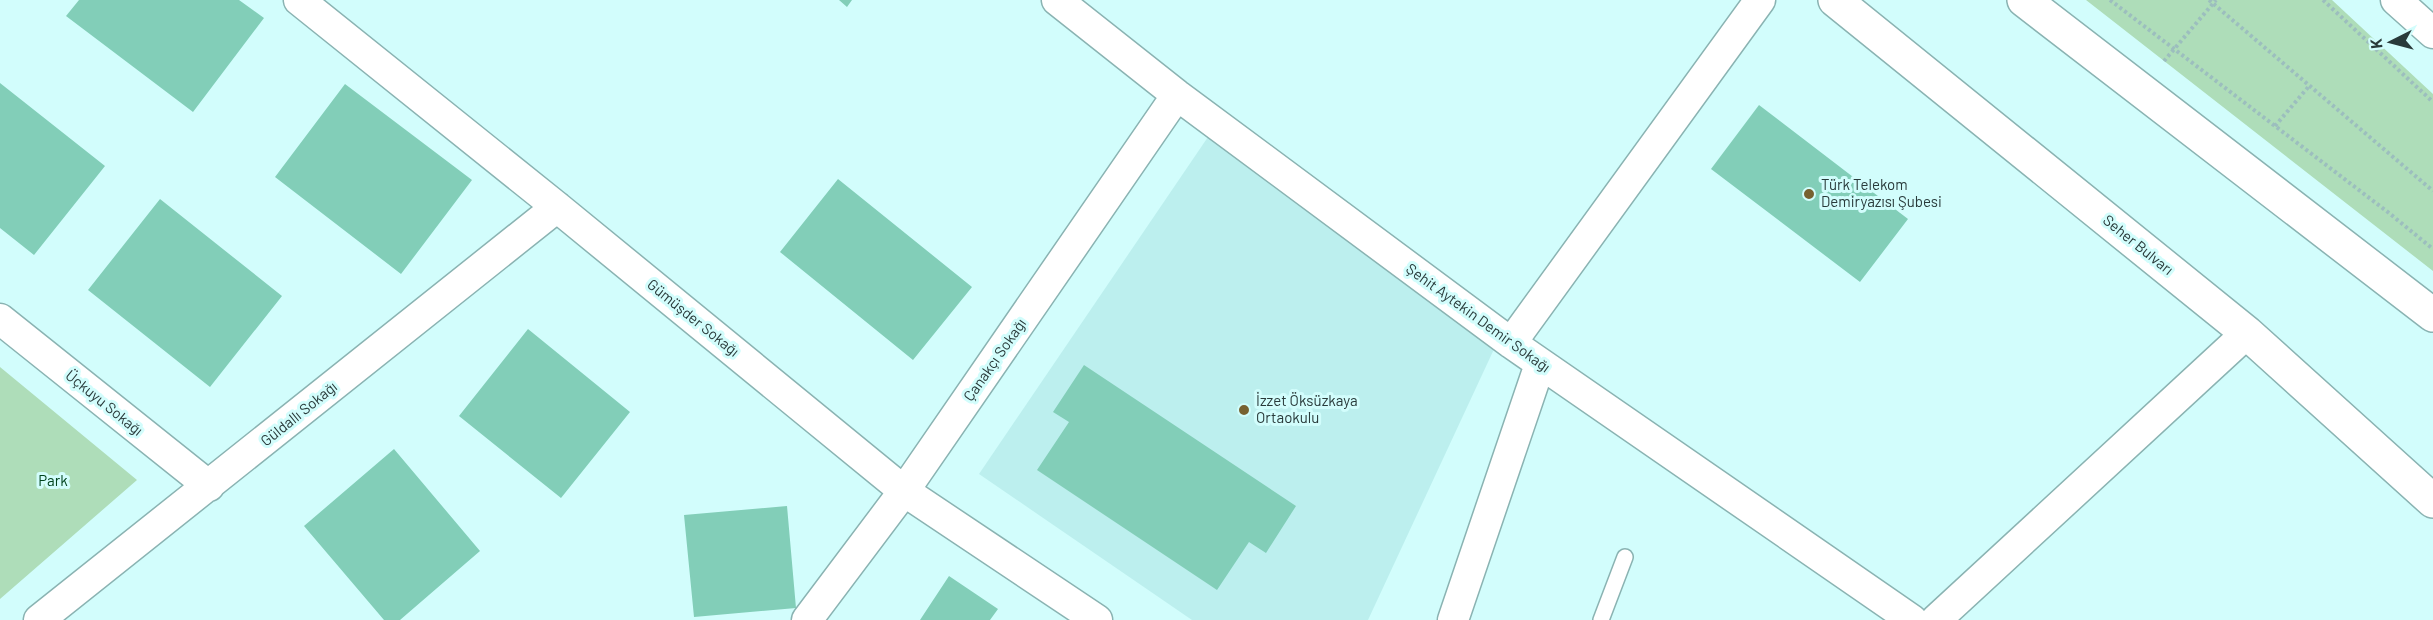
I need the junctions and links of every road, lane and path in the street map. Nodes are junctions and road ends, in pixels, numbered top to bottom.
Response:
1 (299, 0) edge
2 (1057, 0) edge
3 (1760, 0) edge
4 (1835, 0) edge
5 (2024, 0) edge
6 (2110, 0) edge
7 (2323, 0) edge
8 (2396, 0) edge
9 (2213, 1) edge
10 (2433, 33) edge
11 (2174, 50) junction
12 (2164, 62) dead end
13 (2310, 85) junction
14 (1177, 95) junction
15 (2433, 102) edge
16 (2275, 126) junction
17 (2433, 190) edge
18 (557, 207) junction
19 (2433, 249) edge
20 (2433, 315) edge
21 (0, 319) edge
22 (2247, 333) junction
23 (1511, 343) junction
24 (1540, 364) junction
25 (209, 486) junction
26 (904, 491) junction
27 (2433, 501) edge
28 (1624, 557) dead end
29 (39, 620) edge
30 (807, 620) edge
31 (1097, 620) edge
32 (1453, 620) edge
33 (1601, 620) edge
34 (1912, 620) edge
35 (1936, 620) edge

1 - 18 street, Gümüşder Sokağı
2 - 14 street, Şehit Aytekin Demir Sokağı
3 - 23 street
4 - 22 main road, Seher Bulvarı
5 - 20 main road
6 - 11 path
7 - 15 path
8 - 10 street
9 - 11 path
9 - 13 path
11 - 12 path
11 - 16 path
13 - 16 path
13 - 17 path
14 - 23 street, Şehit Aytekin Demir Sokağı
14 - 26 street, Çanakçı Sokağı
16 - 19 path
18 - 25 street, Güldallı Sokağı
18 - 26 street, Gümüşder Sokağı
21 - 25 street, Üçkuyu Sokağı
22 - 27 main road, Seher Bulvarı
22 - 35 street
23 - 24 street, Şehit Aytekin Demir Sokağı
24 - 32 street
24 - 34 street, Şehit Aytekin Demir Sokağı
25 - 29 street, Güldallı Sokağı
26 - 30 street, Çanakçı Sokağı
26 - 31 street, Gümüşder Sokağı
28 - 33 lane

